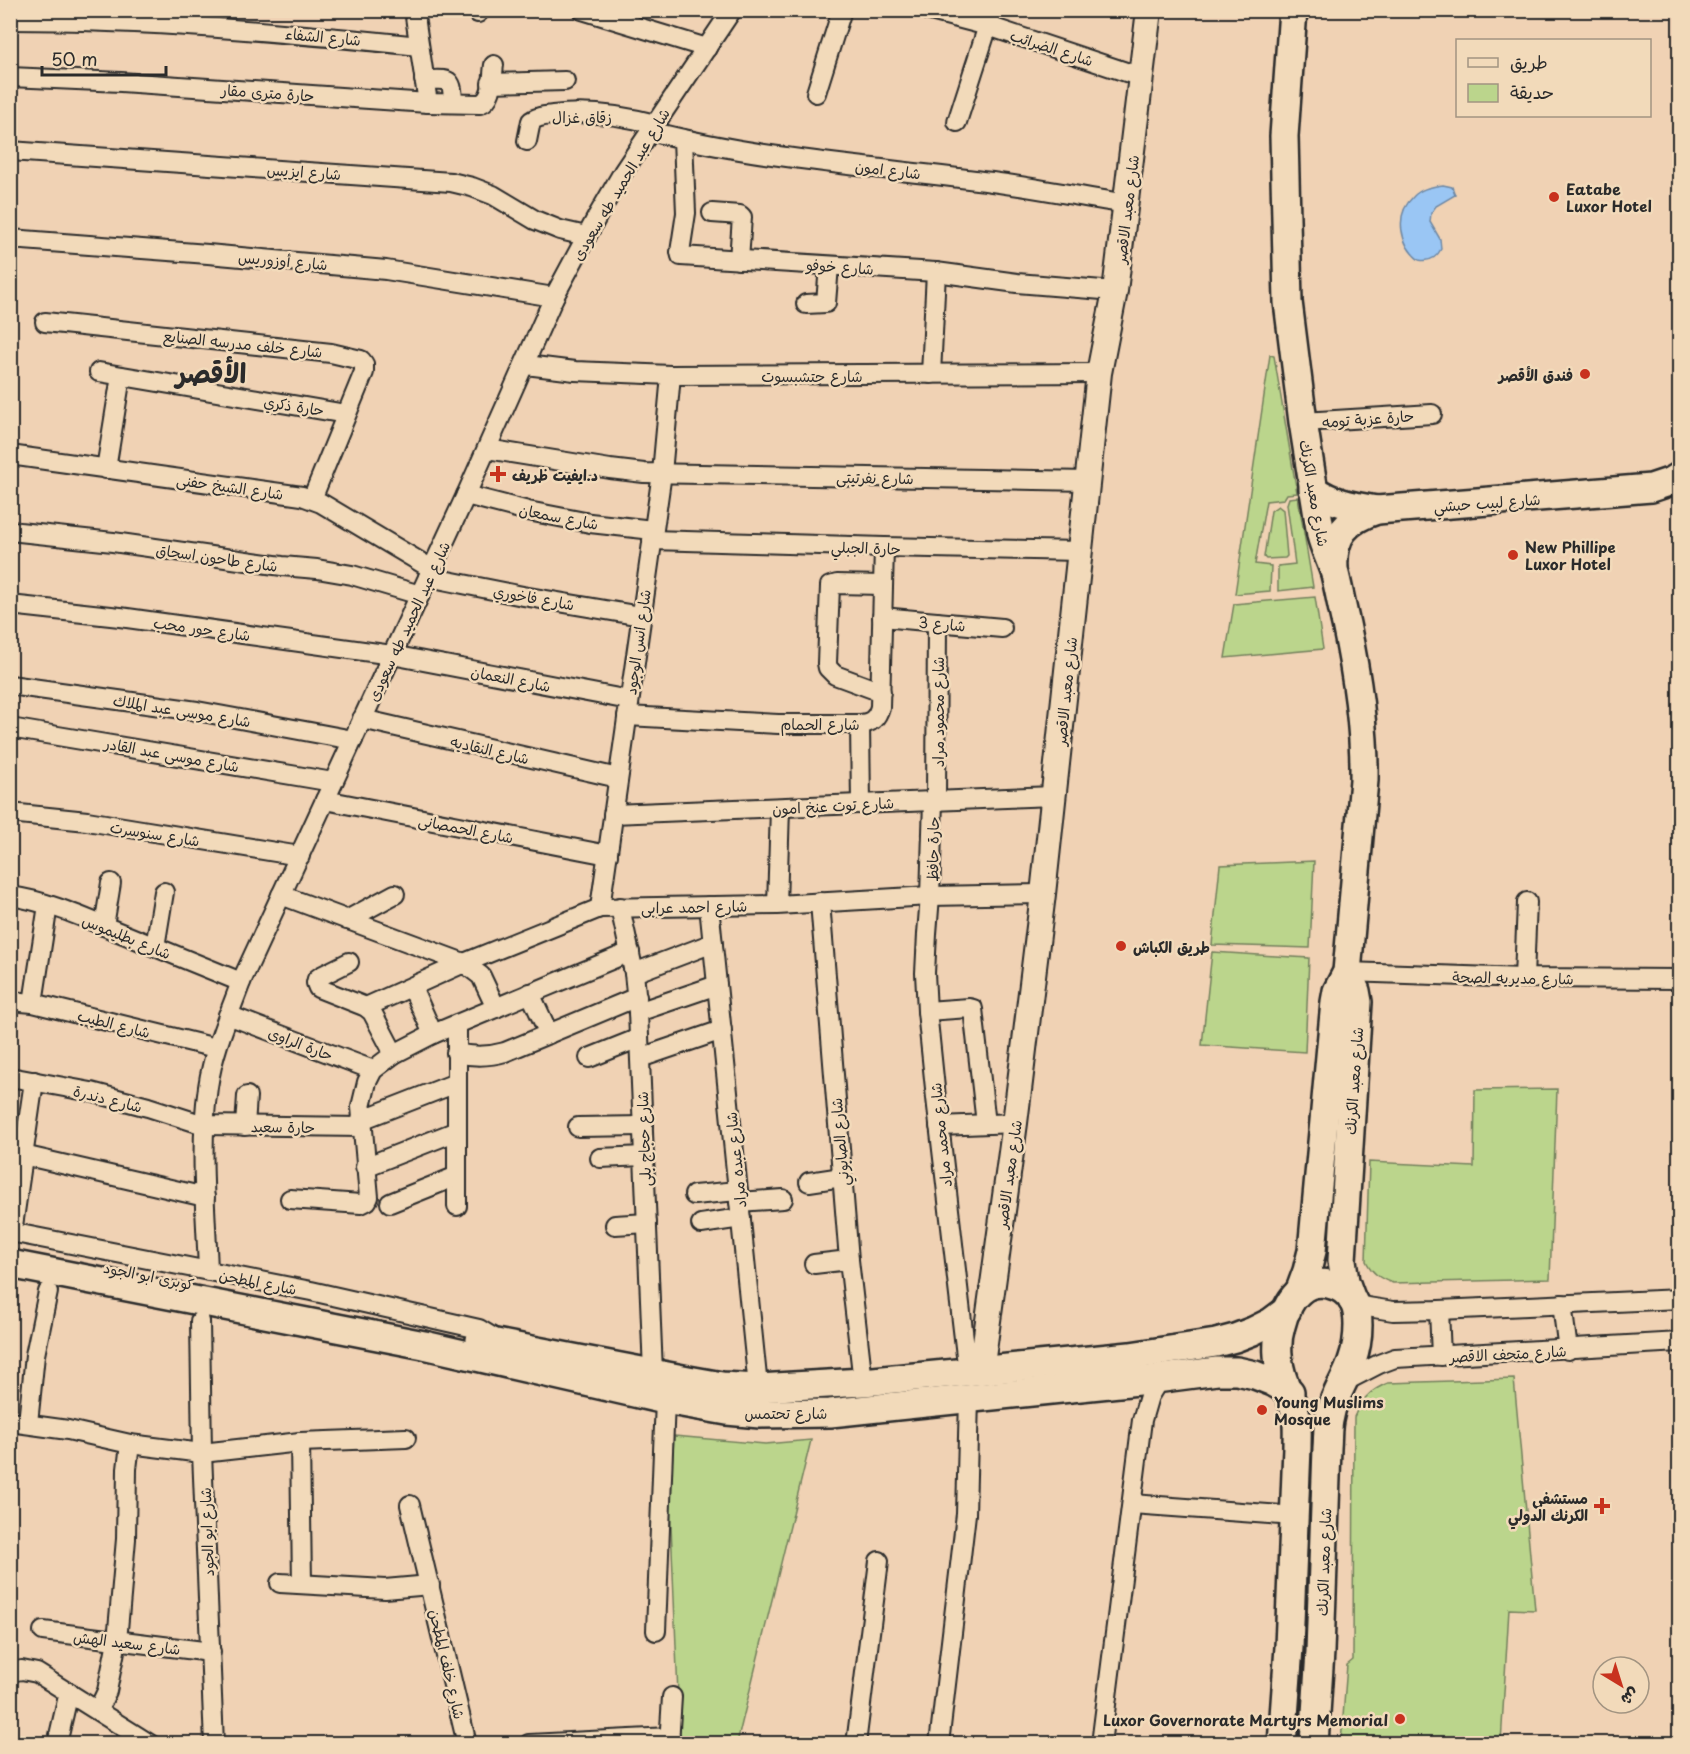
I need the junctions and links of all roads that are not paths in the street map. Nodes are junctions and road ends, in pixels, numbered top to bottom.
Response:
1 (414, 10) edge
2 (582, 10) edge
3 (732, 10) edge
4 (842, 10) edge
5 (927, 10) edge
6 (1149, 10) edge
7 (1293, 10) edge
8 (991, 18) edge
9 (209, 19) edge
10 (10, 20) edge
11 (419, 46) junction
12 (707, 48) junction
13 (494, 64) dead end
14 (10, 77) edge
15 (1141, 77) junction
16 (424, 80) junction
17 (565, 81) dead end
18 (491, 83) junction
19 (816, 93) dead end
20 (428, 103) junction
21 (453, 104) junction
22 (957, 122) dead end
23 (653, 127) junction
24 (683, 139) junction
25 (527, 141) dead end
26 (10, 151) edge
27 (1127, 204) junction
28 (712, 213) dead end
29 (586, 236) junction
30 (10, 239) edge
31 (739, 260) junction
32 (829, 266) junction
33 (936, 272) junction
34 (1115, 291) junction
35 (554, 297) junction
36 (806, 304) dead end
37 (45, 322) dead end
38 (526, 365) junction
39 (99, 372) dead end
40 (1099, 373) junction
41 (931, 374) junction
42 (671, 375) junction
43 (121, 376) junction
44 (346, 414) junction
45 (1432, 414) dead end
46 (1303, 422) junction
47 (487, 449) junction
48 (10, 455) edge
49 (106, 469) junction
50 (662, 473) junction
51 (1680, 476) edge
52 (1088, 481) junction
53 (1313, 489) junction
54 (466, 495) junction
55 (312, 500) junction
56 (1377, 510) junction
57 (10, 531) edge
58 (652, 535) junction
59 (884, 547) junction
60 (1080, 551) junction
61 (430, 573) junction
62 (1334, 573) junction
63 (883, 585) junction
64 (420, 595) junction
65 (10, 604) edge
66 (641, 616) junction
67 (882, 617) junction
68 (937, 622) junction
69 (1002, 628) dead end
70 (392, 655) junction
71 (10, 685) edge
72 (880, 692) junction
73 (628, 708) junction
74 (362, 719) junction
75 (860, 724) junction
76 (10, 728) edge
77 (353, 740) junction
78 (618, 778) junction
79 (333, 782) junction
80 (1053, 796) junction
81 (325, 800) junction
82 (934, 801) junction
83 (861, 804) junction
84 (780, 808) junction
85 (10, 813) edge
86 (613, 814) junction
87 (608, 855) junction
88 (300, 856) junction
89 (111, 883) dead end
90 (164, 892) dead end
91 (395, 894) dead end
92 (1043, 894) junction
93 (282, 895) junction
94 (10, 896) edge
95 (930, 896) junction
96 (820, 902) junction
97 (1527, 902) dead end
98 (48, 905) junction
99 (777, 905) junction
100 (709, 906) junction
101 (620, 907) junction
102 (600, 908) junction
103 (347, 920) junction
104 (104, 926) junction
105 (713, 943) junction
106 (155, 947) junction
107 (630, 952) junction
108 (349, 962) dead end
109 (464, 963) junction
110 (1347, 972) junction
111 (634, 973) junction
112 (1524, 978) junction
113 (1680, 979) edge
114 (241, 982) junction
115 (717, 985) junction
116 (412, 987) junction
117 (530, 993) junction
118 (10, 1001) edge
119 (33, 1003) junction
120 (637, 1004) junction
121 (366, 1007) junction
122 (496, 1008) junction
123 (927, 1011) junction
124 (228, 1015) junction
125 (456, 1024) junction
126 (722, 1030) junction
127 (433, 1034) junction
128 (549, 1034) junction
129 (639, 1038) junction
130 (216, 1048) junction
131 (456, 1053) junction
132 (394, 1054) junction
133 (589, 1058) dead end
134 (640, 1058) junction
135 (373, 1070) junction
136 (10, 1077) edge
137 (34, 1081) junction
138 (456, 1083) junction
139 (247, 1096) dead end
140 (1015, 1123) junction
141 (361, 1124) junction
142 (986, 1124) junction
143 (204, 1125) junction
144 (245, 1126) junction
145 (643, 1126) junction
146 (939, 1126) junction
147 (578, 1127) dead end
148 (457, 1131) junction
149 (23, 1155) junction
150 (644, 1156) junction
151 (600, 1158) dead end
152 (365, 1167) junction
153 (457, 1176) junction
154 (842, 1177) junction
155 (809, 1182) dead end
156 (694, 1195) dead end
157 (205, 1197) junction
158 (290, 1199) dead end
159 (783, 1199) dead end
160 (390, 1203) dead end
161 (739, 1204) junction
162 (457, 1206) dead end
163 (647, 1223) junction
164 (701, 1224) dead end
165 (615, 1225) dead end
166 (11, 1238) edge
167 (849, 1260) junction
168 (10, 1264) edge
169 (814, 1264) dead end
170 (208, 1271) junction
171 (48, 1292) dead end
172 (1680, 1299) edge
173 (1293, 1300) junction
174 (1354, 1303) junction
175 (1562, 1304) junction
176 (286, 1310) junction
177 (1439, 1310) junction
178 (200, 1321) dead end
179 (1680, 1342) edge
180 (500, 1343) junction
181 (1568, 1350) junction
182 (1441, 1356) junction
183 (653, 1372) junction
184 (1154, 1379) junction
185 (984, 1381) junction
186 (863, 1382) junction
187 (1342, 1383) junction
188 (1290, 1392) junction
189 (665, 1400) junction
190 (759, 1401) junction
191 (19, 1423) edge
192 (406, 1438) dead end
193 (300, 1442) junction
194 (130, 1444) junction
195 (202, 1453) junction
196 (1132, 1504) junction
197 (410, 1505) dead end
198 (1295, 1516) junction
199 (879, 1561) dead end
200 (280, 1583) dead end
201 (302, 1584) junction
202 (430, 1585) junction
203 (43, 1631) dead end
204 (656, 1631) dead end
205 (117, 1641) junction
206 (211, 1652) junction
207 (10, 1672) edge
208 (69, 1692) junction
209 (672, 1697) dead end
210 (98, 1710) junction
211 (669, 1740) edge
212 (57, 1743) edge
213 (150, 1743) edge
214 (214, 1743) edge
215 (466, 1743) edge
216 (529, 1743) edge
217 (856, 1743) edge
218 (939, 1743) edge
219 (1101, 1743) edge
220 (1282, 1743) edge
221 (1314, 1743) edge

1 - 11 street
2 - 12 street
3 - 12 street, شارع عبد الحميد طه سعودى
4 - 19 street
5 - 8 street, شارع الضرائب
6 - 15 main road, شارع معبد الاقصر
7 - 46 main road, شارع معبد الكرنك
8 - 15 street, شارع الضرائب
8 - 22 street
9 - 10 street, شارع الشفاء
9 - 11 street, شارع الشفاء
11 - 16 street
12 - 23 street, شارع عبد الحميد طه سعودى
13 - 18 street, حارة مترى مقار
14 - 20 street, حارة مترى مقار
15 - 27 main road, شارع معبد الاقصر
16 - 20 street
16 - 21 street
17 - 18 street
18 - 21 street, حارة مترى مقار
20 - 21 street, حارة مترى مقار
23 - 24 street, شارع امون
23 - 25 street, زقاق غزال
23 - 29 street, شارع عبد الحميد طه سعودى
24 - 27 street, شارع امون
24 - 31 street, شارع خوفو
26 - 29 street, شارع ايزيس
27 - 34 main road, شارع معبد الاقصر
28 - 31 street
29 - 35 street, شارع عبد الحميد طه سعودى
30 - 35 street, شارع أوزوريس
31 - 32 street, شارع خوفو
32 - 33 street, شارع خوفو
32 - 36 street
33 - 34 street, شارع خوفو
33 - 41 street
34 - 40 main road, شارع معبد الاقصر
35 - 38 street, شارع عبد الحميد طه سعودى
37 - 44 street, شارع خلف مدرسه الصنايع
38 - 42 street, شارع حتشبسوت
38 - 47 street, شارع عبد الحميد طه سعودى
39 - 43 street, حارة ذكري
40 - 41 street, شارع حتشبسوت
40 - 52 main road, شارع معبد الاقصر
41 - 42 street, شارع حتشبسوت
42 - 50 street, شارع انس الوجود
43 - 44 street, حارة ذكري
43 - 49 street
44 - 55 street, شارع خلف مدرسه الصنايع
45 - 46 street, حارة عزبة تومه
46 - 53 main road, شارع معبد الكرنك
47 - 50 street, شارع نفرتيتى
47 - 54 street, شارع عبد الحميد طه سعودى
48 - 49 street, شارع الشيخ حفنى
49 - 55 street, شارع الشيخ حفنى
50 - 52 street, شارع نفرتيتى
50 - 58 street, شارع انس الوجود
51 - 56 main road, شارع لبيب حبشي
52 - 60 main road, شارع معبد الاقصر
53 - 56 main road
53 - 62 main road, شارع معبد الكرنك
54 - 58 street, شارع سمعان
54 - 61 street, شارع عبد الحميد طه سعودى
55 - 61 street, شارع الشيخ حفنى
56 - 62 main road, شارع لبيب حبشي
57 - 64 street, شارع طاحون اسحاق
58 - 59 street, حارة الجبلي
58 - 66 street, شارع انس الوجود
59 - 60 street, حارة الجبلي
59 - 63 street, شارع الحمام
60 - 80 main road, شارع معبد الاقصر
61 - 64 street, شارع عبد الحميد طه سعودى
61 - 66 street, شارع فاخوري
62 - 110 main road, شارع معبد الكرنك
63 - 67 street, شارع الحمام
63 - 72 street
64 - 70 street, شارع عبد الحميد طه سعودى
65 - 70 street, شارع حور محب
66 - 73 street, شارع انس الوجود
67 - 68 street, شارع 3
67 - 72 street, شارع الحمام
68 - 69 street, شارع 3
68 - 82 street, شارع محمود مراد
70 - 73 street, شارع النعمان
70 - 74 street, شارع عبد الحميد طه سعودى
71 - 77 street, شارع موسى عبد الملاك
72 - 75 street, شارع الحمام
73 - 75 street, شارع الحمام
73 - 78 street, شارع انس الوجود
74 - 77 street, شارع عبد الحميد طه سعودى
74 - 78 street, شارع النقاديه
75 - 83 street
76 - 79 street, شارع موسى عبد القادر
77 - 79 street, شارع عبد الحميد طه سعودى
78 - 86 street, شارع انس الوجود
79 - 81 street, شارع عبد الحميد طه سعودى
80 - 82 street, شارع توت عنخ امون
80 - 92 main road, شارع معبد الاقصر
81 - 87 street, شارع الحمصانى
81 - 88 street, شارع عبد الحميد طه سعودى
82 - 83 street, شارع توت عنخ امون
82 - 95 street, حارة حافظ
83 - 84 street, شارع توت عنخ امون
84 - 86 street, شارع توت عنخ امون
84 - 99 street
85 - 88 street, شارع سنوسرت
86 - 87 street, شارع انس الوجود
87 - 102 street, شارع انس الوجود
88 - 93 street, شارع عبد الحميد طه سعودى
89 - 104 street
90 - 106 street
91 - 103 street
92 - 95 street, شارع احمد عرابى
92 - 140 main road, شارع معبد الاقصر
93 - 103 street
93 - 114 street, شارع عبد الحميد طه سعودى
94 - 98 street, شارع بطليموس
95 - 96 street, شارع احمد عرابى
95 - 123 street, شارع محمد مراد
96 - 99 street, شارع احمد عرابى
96 - 154 street, شارع الصابوني
97 - 112 street
98 - 104 street, شارع بطليموس
98 - 119 street
99 - 100 street, شارع احمد عرابى
100 - 101 street, شارع احمد عرابى
100 - 105 street, شارع عبده مراد
101 - 102 street, شارع احمد عرابى
101 - 107 street, شارع حجاج بلى
102 - 109 street, شارع احمد عرابى
103 - 109 street
104 - 106 street, شارع بطليموس
105 - 111 street
105 - 115 street, شارع عبده مراد
106 - 114 street, شارع بطليموس
107 - 111 street, شارع حجاج بلى
107 - 117 street
108 - 121 street
109 - 116 street, شارع احمد عرابى
109 - 122 street
110 - 112 street, شارع مديريه الصحة
110 - 173 main road, شارع معبد الكرنك
110 - 174 main road, شارع معبد الكرنك
111 - 120 street, شارع حجاج بلى
112 - 113 street, شارع مديريه الصحة
114 - 124 street, شارع عبد الحميد طه سعودى
115 - 120 street
115 - 126 street, شارع عبده مراد
116 - 121 street, شارع احمد عرابى
116 - 127 street
117 - 122 street
117 - 128 street
118 - 119 street, شارع الطيب
119 - 130 street, شارع الطيب
120 - 128 street
120 - 129 street, شارع حجاج بلى
121 - 132 street
122 - 125 street
123 - 142 street
123 - 146 street, شارع محمد مراد
124 - 130 street, شارع عبد الحميد طه سعودى
124 - 135 street, حارة الراوى
125 - 127 street
125 - 131 street
126 - 134 street
126 - 161 street, شارع عبده مراد
127 - 132 street
128 - 131 street
129 - 133 street
129 - 134 street, شارع حجاج بلى
130 - 143 street, شارع عبد الحميد طه سعودى
131 - 138 street
132 - 135 street
134 - 145 street, شارع حجاج بلى
135 - 141 street
136 - 137 street, شارع دندرة
137 - 143 street, شارع دندرة
137 - 149 street
138 - 141 street
138 - 148 street
139 - 144 street
140 - 142 street
140 - 185 main road, شارع معبد الاقصر
141 - 144 street, حارة سعيد
141 - 152 street
142 - 146 street
143 - 144 street, حارة سعيد
143 - 157 street, شارع عبد الحميد طه سعودى
145 - 147 street
145 - 150 street, شارع حجاج بلى
146 - 185 street, شارع محمد مراد
148 - 152 street
148 - 153 street
149 - 157 street
149 - 166 street
150 - 151 street
150 - 163 street, شارع حجاج بلى
152 - 158 street
153 - 160 street
153 - 162 street
154 - 155 street
154 - 167 street, شارع الصابوني
156 - 161 street
157 - 170 street, شارع عبد الحميد طه سعودى
159 - 161 street
161 - 164 street
161 - 190 street, شارع عبده مراد
163 - 165 street
163 - 183 street, شارع حجاج بلى
166 - 170 street, شارع المطحن
166 - 176 main road, كوبرى ابو الجود
167 - 169 street
167 - 186 street, شارع الصابوني
168 - 176 main road, كوبرى ابو الجود
170 - 180 street, شارع المطحن
171 - 191 street
172 - 175 street
173 - 174 main road
173 - 185 main road, شارع تحتمس
173 - 188 main road, شارع معبد الكرنك
174 - 177 street
174 - 187 main road, شارع معبد الكرنك
175 - 177 street
175 - 181 street
176 - 180 main road, شارع تحتمس
176 - 189 main road, شارع تحتمس
177 - 182 street
178 - 195 street, شارع ابو الجود
179 - 181 street, شارع متحف الاقصر
180 - 183 main road, شارع تحتمس
181 - 182 street, شارع متحف الاقصر
182 - 187 street, شارع متحف الاقصر
183 - 190 main road, شارع تحتمس
184 - 185 main road, شارع تحتمس
184 - 188 main road, شارع تحتمس
184 - 196 street
185 - 186 main road, شارع تحتمس
185 - 190 main road, شارع تحتمس
185 - 218 street, شارع محمد مراد
186 - 190 main road, شارع تحتمس
187 - 221 main road, شارع معبد الكرنك
188 - 198 main road, شارع معبد الكرنك
189 - 190 main road, شارع تحتمس
189 - 204 street
191 - 194 street
192 - 193 street
193 - 195 street
193 - 201 street
194 - 195 street
194 - 205 street
195 - 206 street, شارع ابو الجود
196 - 198 street
196 - 219 street
197 - 202 street, شارع خلف المطحن
198 - 220 main road, شارع معبد الكرنك
199 - 217 street
200 - 201 street
201 - 202 street
202 - 215 street, شارع خلف المطحن
203 - 205 street, شارع سعيد الهش
205 - 206 street, شارع سعيد الهش
205 - 210 street
206 - 214 street, شارع ابو الجود
207 - 208 street
208 - 210 street
208 - 212 street
209 - 211 street
210 - 213 street
211 - 216 street

